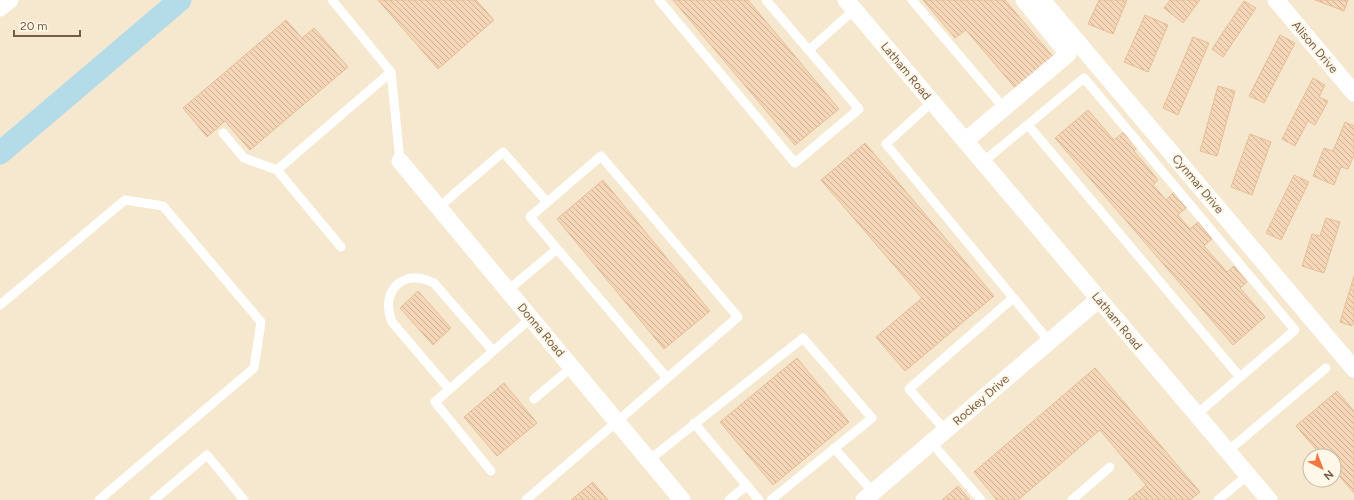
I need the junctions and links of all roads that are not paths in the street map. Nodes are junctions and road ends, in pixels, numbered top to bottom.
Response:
1 (10, 0) edge
2 (332, 0) edge
3 (659, 0) edge
4 (766, 0) edge
5 (912, 0) edge
6 (1024, 0) edge
7 (1042, 0) edge
8 (1276, 0) edge
9 (850, 5) edge
10 (0, 8) edge
11 (809, 50) junction
12 (391, 72) junction
13 (1354, 94) edge
14 (932, 102) junction
15 (1004, 108) junction
16 (1028, 125) junction
17 (223, 133) dead end
18 (965, 141) junction
19 (400, 161) joint
20 (983, 162) junction
21 (277, 170) junction
22 (547, 202) junction
23 (439, 207) junction
24 (341, 247) dead end
25 (557, 249) junction
26 (508, 290) junction
27 (1014, 298) junction
28 (1099, 299) junction
29 (0, 305) edge
30 (531, 318) junction
31 (1049, 341) junction
32 (494, 351) junction
33 (572, 367) junction
34 (1326, 368) dead end
35 (1354, 369) edge
36 (1240, 377) junction
37 (667, 378) junction
38 (449, 389) junction
39 (534, 399) dead end
40 (1197, 414) junction
41 (616, 420) junction
42 (694, 423) junction
43 (946, 430) junction
44 (931, 442) junction
45 (834, 448) junction
46 (1228, 451) junction
47 (649, 460) junction
48 (1110, 467) dead end
49 (491, 471) dead end
50 (1248, 475) junction
51 (747, 485) junction
52 (868, 496) edge
53 (99, 500) edge
54 (154, 500) edge
55 (244, 500) edge
56 (526, 500) edge
57 (682, 500) edge
58 (730, 500) edge
59 (759, 500) edge
60 (771, 500) edge
61 (981, 500) edge
62 (1072, 500) edge
63 (1218, 500) edge
64 (1269, 500) edge

1 - 10 street
2 - 12 lane
3 - 11 lane
4 - 11 lane
5 - 15 lane
6 - 15 street
7 - 35 street, Cynmar Drive
8 - 13 street, Alison Drive
9 - 11 lane
9 - 14 street, Latham Road
12 - 19 lane
12 - 21 lane
14 - 18 street, Latham Road
14 - 27 lane
15 - 18 street
16 - 20 lane
16 - 36 lane
16 - 36 lane
17 - 21 lane
18 - 20 street, Latham Road
19 - 23 street, Donna Road
20 - 28 street, Latham Road
21 - 24 lane
22 - 23 lane
22 - 25 lane
22 - 37 lane
23 - 26 street, Donna Road
25 - 26 lane
25 - 37 lane
26 - 30 street, Donna Road
27 - 31 lane
27 - 43 lane
28 - 31 street, Rockey Drive
28 - 40 street, Latham Road
29 - 53 lane
30 - 32 lane
30 - 33 street, Donna Road
31 - 43 street, Rockey Drive
32 - 38 lane
32 - 38 lane
33 - 39 lane
33 - 41 street, Donna Road
34 - 46 lane
36 - 40 lane
37 - 41 lane
38 - 49 lane
40 - 46 street, Latham Road
41 - 47 street, Donna Road
41 - 56 lane
42 - 45 lane
42 - 47 lane
42 - 51 lane
43 - 44 street, Rockey Drive
44 - 52 street, Rockey Drive
44 - 61 lane
45 - 52 lane
45 - 60 lane
46 - 50 street, Latham Road
47 - 57 street, Donna Road
48 - 62 lane
50 - 63 lane
50 - 64 street, Latham Road
51 - 58 lane
51 - 59 lane
54 - 55 lane

